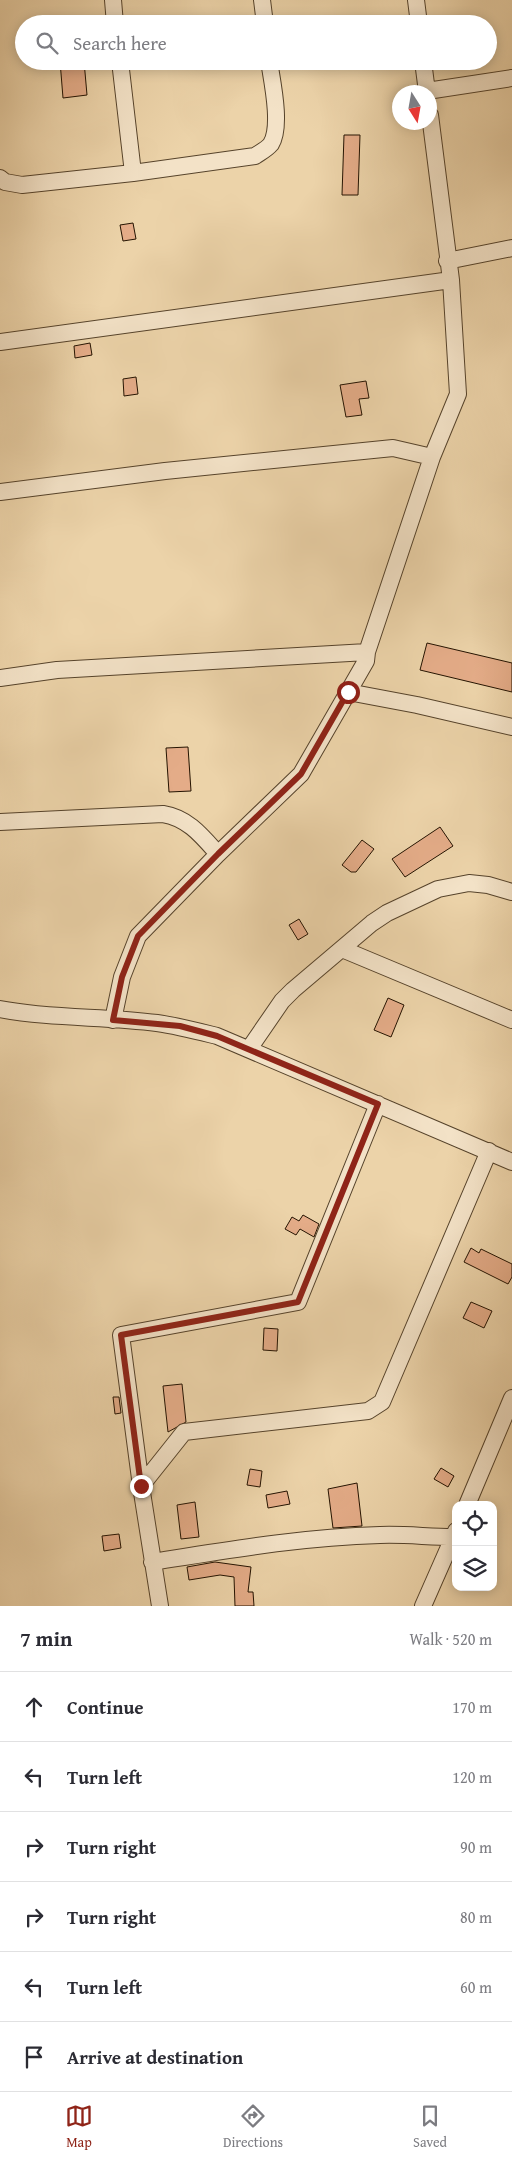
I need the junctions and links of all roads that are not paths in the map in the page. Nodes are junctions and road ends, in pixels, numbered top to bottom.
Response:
1 (112, 0) edge
2 (262, 0) edge
3 (416, 0) edge
4 (114, 15) edge
5 (264, 15) edge
6 (418, 15) edge
7 (121, 70) edge
8 (270, 70) edge
9 (424, 70) edge
10 (512, 78) edge
11 (426, 85) edge
12 (437, 90) edge
13 (432, 130) edge
14 (133, 173) junction
15 (0, 178) edge
16 (512, 248) edge
17 (447, 261) junction
18 (451, 280) junction
19 (0, 342) edge
20 (432, 457) junction
21 (0, 492) edge
22 (367, 652) junction
23 (0, 678) edge
24 (348, 692) junction
25 (512, 727) edge
26 (0, 822) edge
27 (218, 854) junction
28 (512, 892) edge
29 (342, 949) junction
30 (0, 1010) edge
31 (113, 1020) junction
32 (512, 1020) edge
33 (249, 1049) junction
34 (378, 1104) junction
35 (489, 1151) junction
36 (512, 1162) edge
37 (512, 1398) edge
38 (141, 1486) junction
39 (469, 1501) edge
40 (452, 1534) edge
41 (452, 1539) edge
42 (152, 1562) junction
43 (160, 1606) edge
44 (423, 1606) edge

1 - 4 street
2 - 5 street
3 - 6 street
7 - 14 street
8 - 14 street
9 - 11 street
10 - 12 street
13 - 17 street
14 - 15 street
16 - 17 street
17 - 18 street
18 - 19 street
18 - 20 street
20 - 21 street
20 - 22 street
22 - 23 street
22 - 24 street
24 - 25 street
24 - 27 street
26 - 27 street
27 - 31 street
28 - 29 street
29 - 32 street
29 - 33 street
30 - 31 street
31 - 33 street
33 - 34 street
34 - 35 street
34 - 38 street
35 - 36 street
35 - 38 street
37 - 39 street
38 - 42 street
40 - 42 street
41 - 44 street
42 - 43 street

